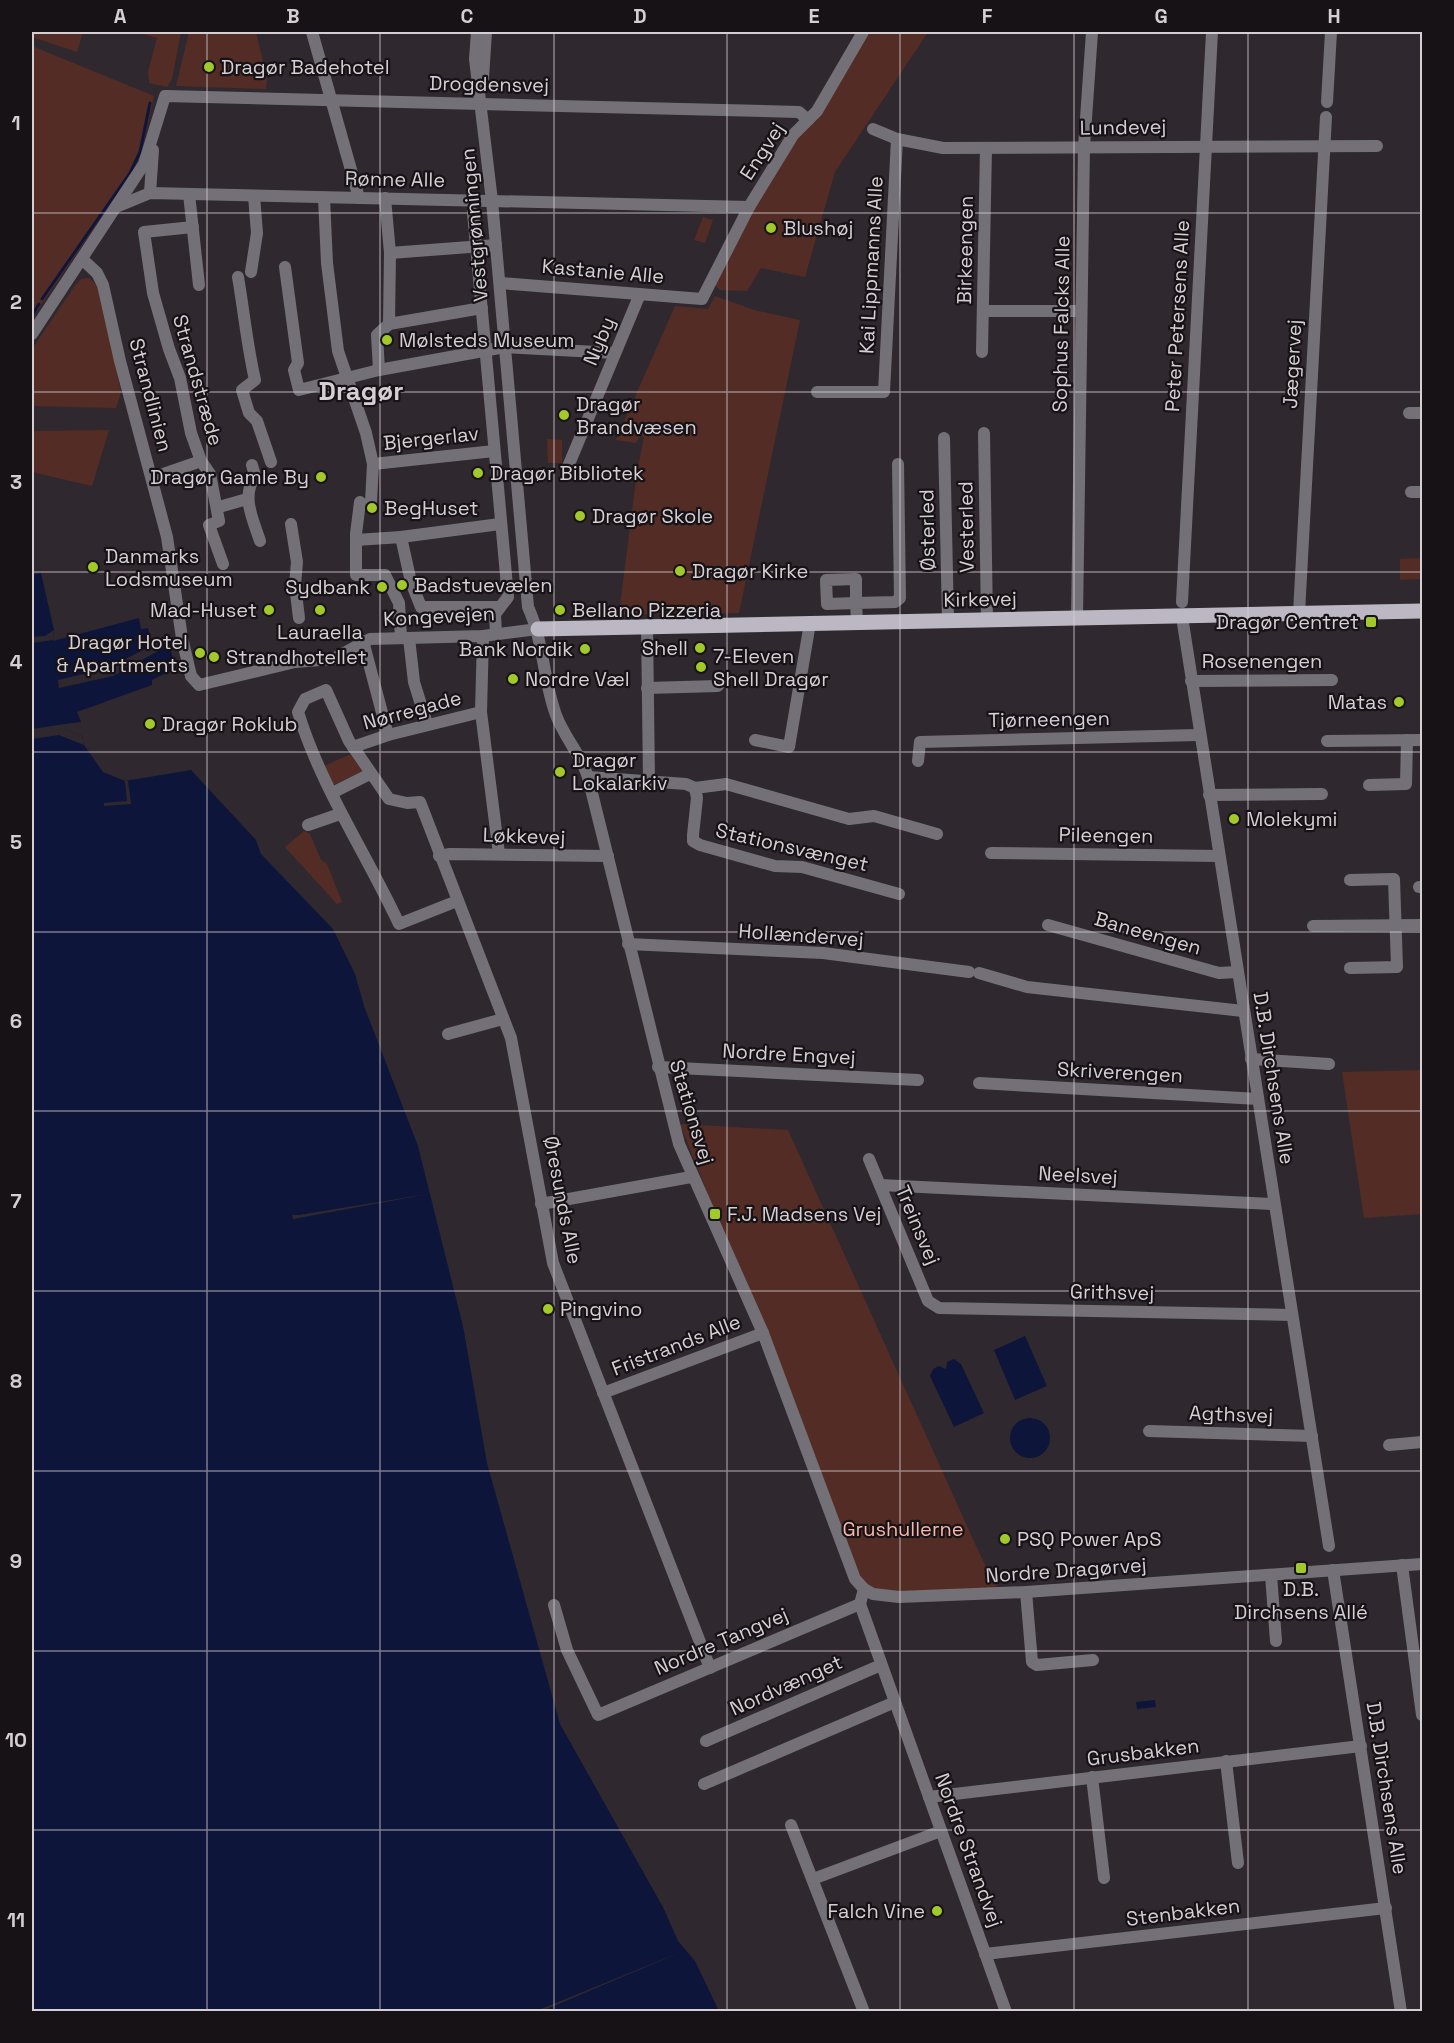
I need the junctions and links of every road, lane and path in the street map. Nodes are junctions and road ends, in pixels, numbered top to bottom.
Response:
1 (312, 32) edge
2 (477, 32) edge
3 (486, 32) edge
4 (863, 32) edge
5 (1092, 32) edge
6 (1212, 32) edge
7 (1331, 32) edge
8 (332, 101) junction
9 (1327, 102) dead end
10 (482, 103) junction
11 (1326, 117) dead end
12 (808, 120) junction
13 (873, 129) dead end
14 (153, 137) junction
15 (897, 139) junction
16 (1206, 145) junction
17 (1323, 145) junction
18 (1377, 146) dead end
19 (1084, 147) junction
20 (986, 148) junction
21 (150, 193) junction
22 (189, 194) junction
23 (254, 196) junction
24 (324, 198) junction
25 (359, 198) junction
26 (385, 198) junction
27 (492, 201) junction
28 (115, 207) junction
29 (749, 207) junction
30 (473, 213) dead end
31 (193, 227) junction
32 (496, 245) junction
33 (476, 246) junction
34 (390, 253) junction
35 (82, 259) junction
36 (285, 267) dead end
37 (251, 272) dead end
38 (238, 277) dead end
39 (500, 283) junction
40 (199, 285) dead end
41 (640, 294) junction
42 (702, 299) joint
43 (482, 309) junction
44 (1081, 310) junction
45 (983, 311) junction
46 (389, 324) junction
47 (32, 334) edge
48 (505, 347) junction
49 (486, 350) junction
50 (982, 352) dead end
51 (615, 353) junction
52 (379, 370) junction
53 (348, 379) junction
54 (817, 392) dead end
55 (1409, 413) dead end
56 (1422, 413) edge
57 (984, 433) dead end
58 (944, 438) dead end
59 (494, 451) junction
60 (201, 461) junction
61 (270, 462) dead end
62 (373, 464) junction
63 (898, 464) dead end
64 (252, 465) dead end
65 (567, 469) dead end
66 (152, 478) junction
67 (247, 499) junction
68 (219, 507) junction
69 (291, 524) dead end
70 (500, 524) junction
71 (401, 537) junction
72 (357, 540) junction
73 (260, 541) dead end
74 (223, 564) dead end
75 (500, 607) junction
76 (1182, 610) junction
77 (1422, 611) edge
78 (1299, 613) junction
79 (299, 618) dead end
80 (1077, 618) junction
81 (987, 620) junction
82 (857, 621) junction
83 (948, 621) junction
84 (810, 623) junction
85 (647, 625) junction
86 (538, 629) junction
87 (490, 635) junction
88 (405, 638) junction
89 (363, 641) junction
90 (1332, 680) dead end
91 (1191, 681) junction
92 (199, 685) joint
93 (718, 686) dead end
94 (648, 688) junction
95 (481, 712) junction
96 (427, 724) junction
97 (388, 735) junction
98 (1198, 735) junction
99 (755, 740) dead end
100 (1407, 740) junction
101 (1422, 740) edge
102 (1327, 741) dead end
103 (353, 747) junction
104 (918, 761) dead end
105 (370, 774) junction
106 (588, 777) junction
107 (649, 781) junction
108 (1369, 785) dead end
109 (695, 788) junction
110 (332, 794) junction
111 (1322, 794) dead end
112 (1209, 795) junction
113 (340, 814) junction
114 (308, 825) dead end
115 (937, 834) dead end
116 (991, 853) dead end
117 (499, 854) junction
118 (439, 856) junction
119 (608, 856) junction
120 (1219, 856) junction
121 (1350, 880) dead end
122 (898, 894) dead end
123 (457, 901) junction
124 (1048, 925) dead end
125 (1395, 925) junction
126 (1422, 925) edge
127 (1313, 926) dead end
128 (628, 944) junction
129 (1350, 968) dead end
130 (1237, 972) junction
131 (1243, 1011) junction
132 (503, 1019) junction
133 (448, 1034) dead end
134 (1251, 1059) junction
135 (1329, 1064) dead end
136 (658, 1067) junction
137 (918, 1080) dead end
138 (980, 1083) dead end
139 (1258, 1099) junction
140 (869, 1159) dead end
141 (691, 1177) junction
142 (880, 1185) junction
143 (541, 1204) junction
144 (1274, 1204) junction
145 (933, 1305) joint
146 (1292, 1315) junction
147 (763, 1333) junction
148 (603, 1393) junction
149 (1149, 1431) dead end
150 (1312, 1436) junction
151 (1422, 1442) edge
152 (1389, 1445) dead end
153 (1329, 1546) dead end
154 (1422, 1564) edge
155 (1402, 1565) junction
156 (1333, 1570) junction
157 (1271, 1575) junction
158 (864, 1589) junction
159 (1026, 1592) junction
160 (860, 1604) junction
161 (554, 1605) dead end
162 (1276, 1641) dead end
163 (1093, 1660) dead end
164 (881, 1665) junction
165 (710, 1668) junction
166 (895, 1702) junction
167 (1422, 1714) edge
168 (706, 1741) dead end
169 (1360, 1746) junction
170 (1226, 1761) junction
171 (1092, 1778) junction
172 (704, 1784) dead end
173 (929, 1797) junction
174 (791, 1825) dead end
175 (941, 1831) junction
176 (1238, 1863) dead end
177 (1104, 1878) dead end
178 (813, 1879) junction
179 (1386, 1908) junction
180 (985, 1954) junction
181 (864, 2012) edge
182 (1006, 2012) edge
183 (1401, 2012) edge

1 - 8 street
2 - 10 street, Vestgrønningen
3 - 10 street, Vestgrønningen
4 - 12 street, Engvej
5 - 19 street, Sophus Falcks Alle
6 - 16 street, Peter Petersens Alle
7 - 9 street
8 - 10 street, Drogdensvej
8 - 14 street, Drogdensvej
8 - 25 street
10 - 12 street, Drogdensvej
10 - 27 street, Vestgrønningen
11 - 17 street, Jægervej
12 - 29 street, Engvej
13 - 15 street, Lundevej
14 - 21 street
14 - 28 street
15 - 20 street, Lundevej
15 - 54 street, Kai Lippmanns Alle
16 - 17 street, Lundevej
16 - 19 street, Lundevej
16 - 76 street, Peter Petersens Alle
17 - 18 street, Lundevej
17 - 78 street, Jægervej
19 - 20 street, Lundevej
19 - 44 street, Sophus Falcks Alle
20 - 45 street, Birkeengen
21 - 22 street, Rønne Alle
21 - 28 street, Rønne Alle
22 - 23 street, Rønne Alle
22 - 31 street
23 - 24 street, Rønne Alle
23 - 37 street
24 - 25 street, Rønne Alle
24 - 53 street
25 - 26 street, Rønne Alle
26 - 27 street, Rønne Alle
26 - 34 street
27 - 29 street, Rønne Alle
27 - 32 street, Vestgrønningen
28 - 35 street
29 - 42 street, Engvej
30 - 33 street, Vestgrønningen
31 - 40 street
31 - 60 street, Strandstræde
32 - 33 street
32 - 39 street, Vestgrønningen
33 - 34 street
33 - 43 street, Vestgrønningen
34 - 46 street
35 - 47 street
35 - 66 street, Strandlinien
36 - 53 street
38 - 61 street
39 - 41 street, Kastanie Alle
39 - 48 street, Vestgrønningen
41 - 42 street, Kastanie Alle
41 - 51 street, Nyby
43 - 46 street
43 - 49 street, Vestgrønningen
44 - 45 street
44 - 80 street, Sophus Falcks Alle
45 - 50 street, Birkeengen
46 - 52 street
48 - 49 street
48 - 51 street
48 - 86 street, Vestgrønningen
49 - 52 street
49 - 59 street, Vestgrønningen
51 - 65 street, Nyby
52 - 53 street
53 - 62 street
55 - 56 street
57 - 81 street, Vesterled
58 - 83 street, Østerled
59 - 62 street, Bjergerlav
59 - 70 street, Vestgrønningen
60 - 66 street
60 - 68 street, Strandstræde
62 - 72 street
63 - 82 street
64 - 67 street
66 - 92 street, Strandlinien
67 - 68 street
67 - 73 street
68 - 74 street
69 - 79 street
70 - 71 street
70 - 75 street, Vestgrønningen
71 - 72 street
71 - 75 street
72 - 88 street
75 - 87 street, Vestgrønningen
76 - 78 main road, Kirkevej
76 - 80 main road, Kirkevej
76 - 91 street, D.B. Dirchsens Alle
77 - 78 main road, Kirkevej
80 - 81 main road, Kirkevej
81 - 83 main road, Kirkevej
82 - 83 main road, Kirkevej
82 - 84 main road, Kirkevej
84 - 85 main road, Kirkevej
84 - 99 street
85 - 86 main road, Kirkevej
85 - 94 street
86 - 87 street, Kongevejen
86 - 106 street, Stationsvej
87 - 88 street, Kongevejen
87 - 95 street, Vestgrønningen
88 - 89 street, Kongevejen
88 - 96 street
89 - 92 street, Kongevejen
89 - 97 street
90 - 91 street, Rosenengen
91 - 98 street, D.B. Dirchsens Alle
93 - 94 street
94 - 107 street
95 - 96 street, Nørregade
95 - 117 street, Vestgrønningen
96 - 97 street, Nørregade
97 - 103 street, Nørregade
98 - 104 street, Tjørneengen
98 - 112 street, D.B. Dirchsens Alle
100 - 101 street
100 - 102 street
100 - 108 street
103 - 105 street
103 - 110 street
105 - 110 street
105 - 118 street, Øresunds Alle
106 - 107 street
106 - 119 street, Stationsvej
107 - 109 street
109 - 115 street
109 - 122 street, Stationsvænget
110 - 113 street
111 - 112 street
112 - 120 street, D.B. Dirchsens Alle
113 - 114 street
113 - 123 street
116 - 120 street, Pileengen
117 - 118 street, Løkkevej
117 - 119 street, Løkkevej
118 - 123 street, Øresunds Alle
119 - 128 street, Stationsvej
120 - 130 street, D.B. Dirchsens Alle
121 - 125 street
123 - 132 street, Øresunds Alle
124 - 130 street, Baneengen
125 - 126 street
125 - 127 street
125 - 129 street
128 - 131 street, Hollændervej
128 - 136 street, Stationsvej
130 - 131 street, D.B. Dirchsens Alle
131 - 134 street, D.B. Dirchsens Alle
132 - 133 street
132 - 143 street, Øresunds Alle
134 - 135 street
134 - 139 street, D.B. Dirchsens Alle
136 - 137 street, Nordre Engvej
136 - 141 street, Stationsvej
138 - 139 street, Skriverengen
139 - 144 street, D.B. Dirchsens Alle
140 - 142 street, Treinsvej
141 - 143 street
141 - 147 street, Stationsvej
142 - 144 street, Neelsvej
142 - 145 street, Treinsvej
143 - 148 street, Øresunds Alle
144 - 146 street, D.B. Dirchsens Alle
145 - 146 street, Grithsvej
146 - 150 street, D.B. Dirchsens Alle
147 - 148 street, Fristrands Alle
147 - 158 street, Stationsvej
148 - 165 street, Øresunds Alle
149 - 150 street, Agthsvej
150 - 153 street, D.B. Dirchsens Alle
151 - 152 street
154 - 155 street, Nordre Dragørvej
155 - 156 street, Nordre Dragørvej
155 - 167 street
156 - 157 street, Nordre Dragørvej
156 - 169 street, D.B. Dirchsens Alle
157 - 159 street, Nordre Dragørvej
157 - 162 street
158 - 159 street, Nordre Dragørvej
158 - 160 street
159 - 163 street
160 - 164 street, Nordre Strandvej
160 - 165 street, Nordre Tangvej
161 - 165 street, Nordre Tangvej
164 - 166 street, Nordre Strandvej
164 - 168 street, Nordvænget
166 - 172 street
166 - 173 street, Nordre Strandvej
169 - 170 street, Grusbakken
169 - 179 street, D.B. Dirchsens Alle
170 - 171 street, Grusbakken
170 - 176 street
171 - 173 street, Grusbakken
171 - 177 street
173 - 175 street, Nordre Strandvej
174 - 178 street
175 - 178 street
175 - 180 street, Nordre Strandvej
178 - 181 street
179 - 180 street, Stenbakken
179 - 183 street, D.B. Dirchsens Alle
180 - 182 street, Nordre Strandvej

